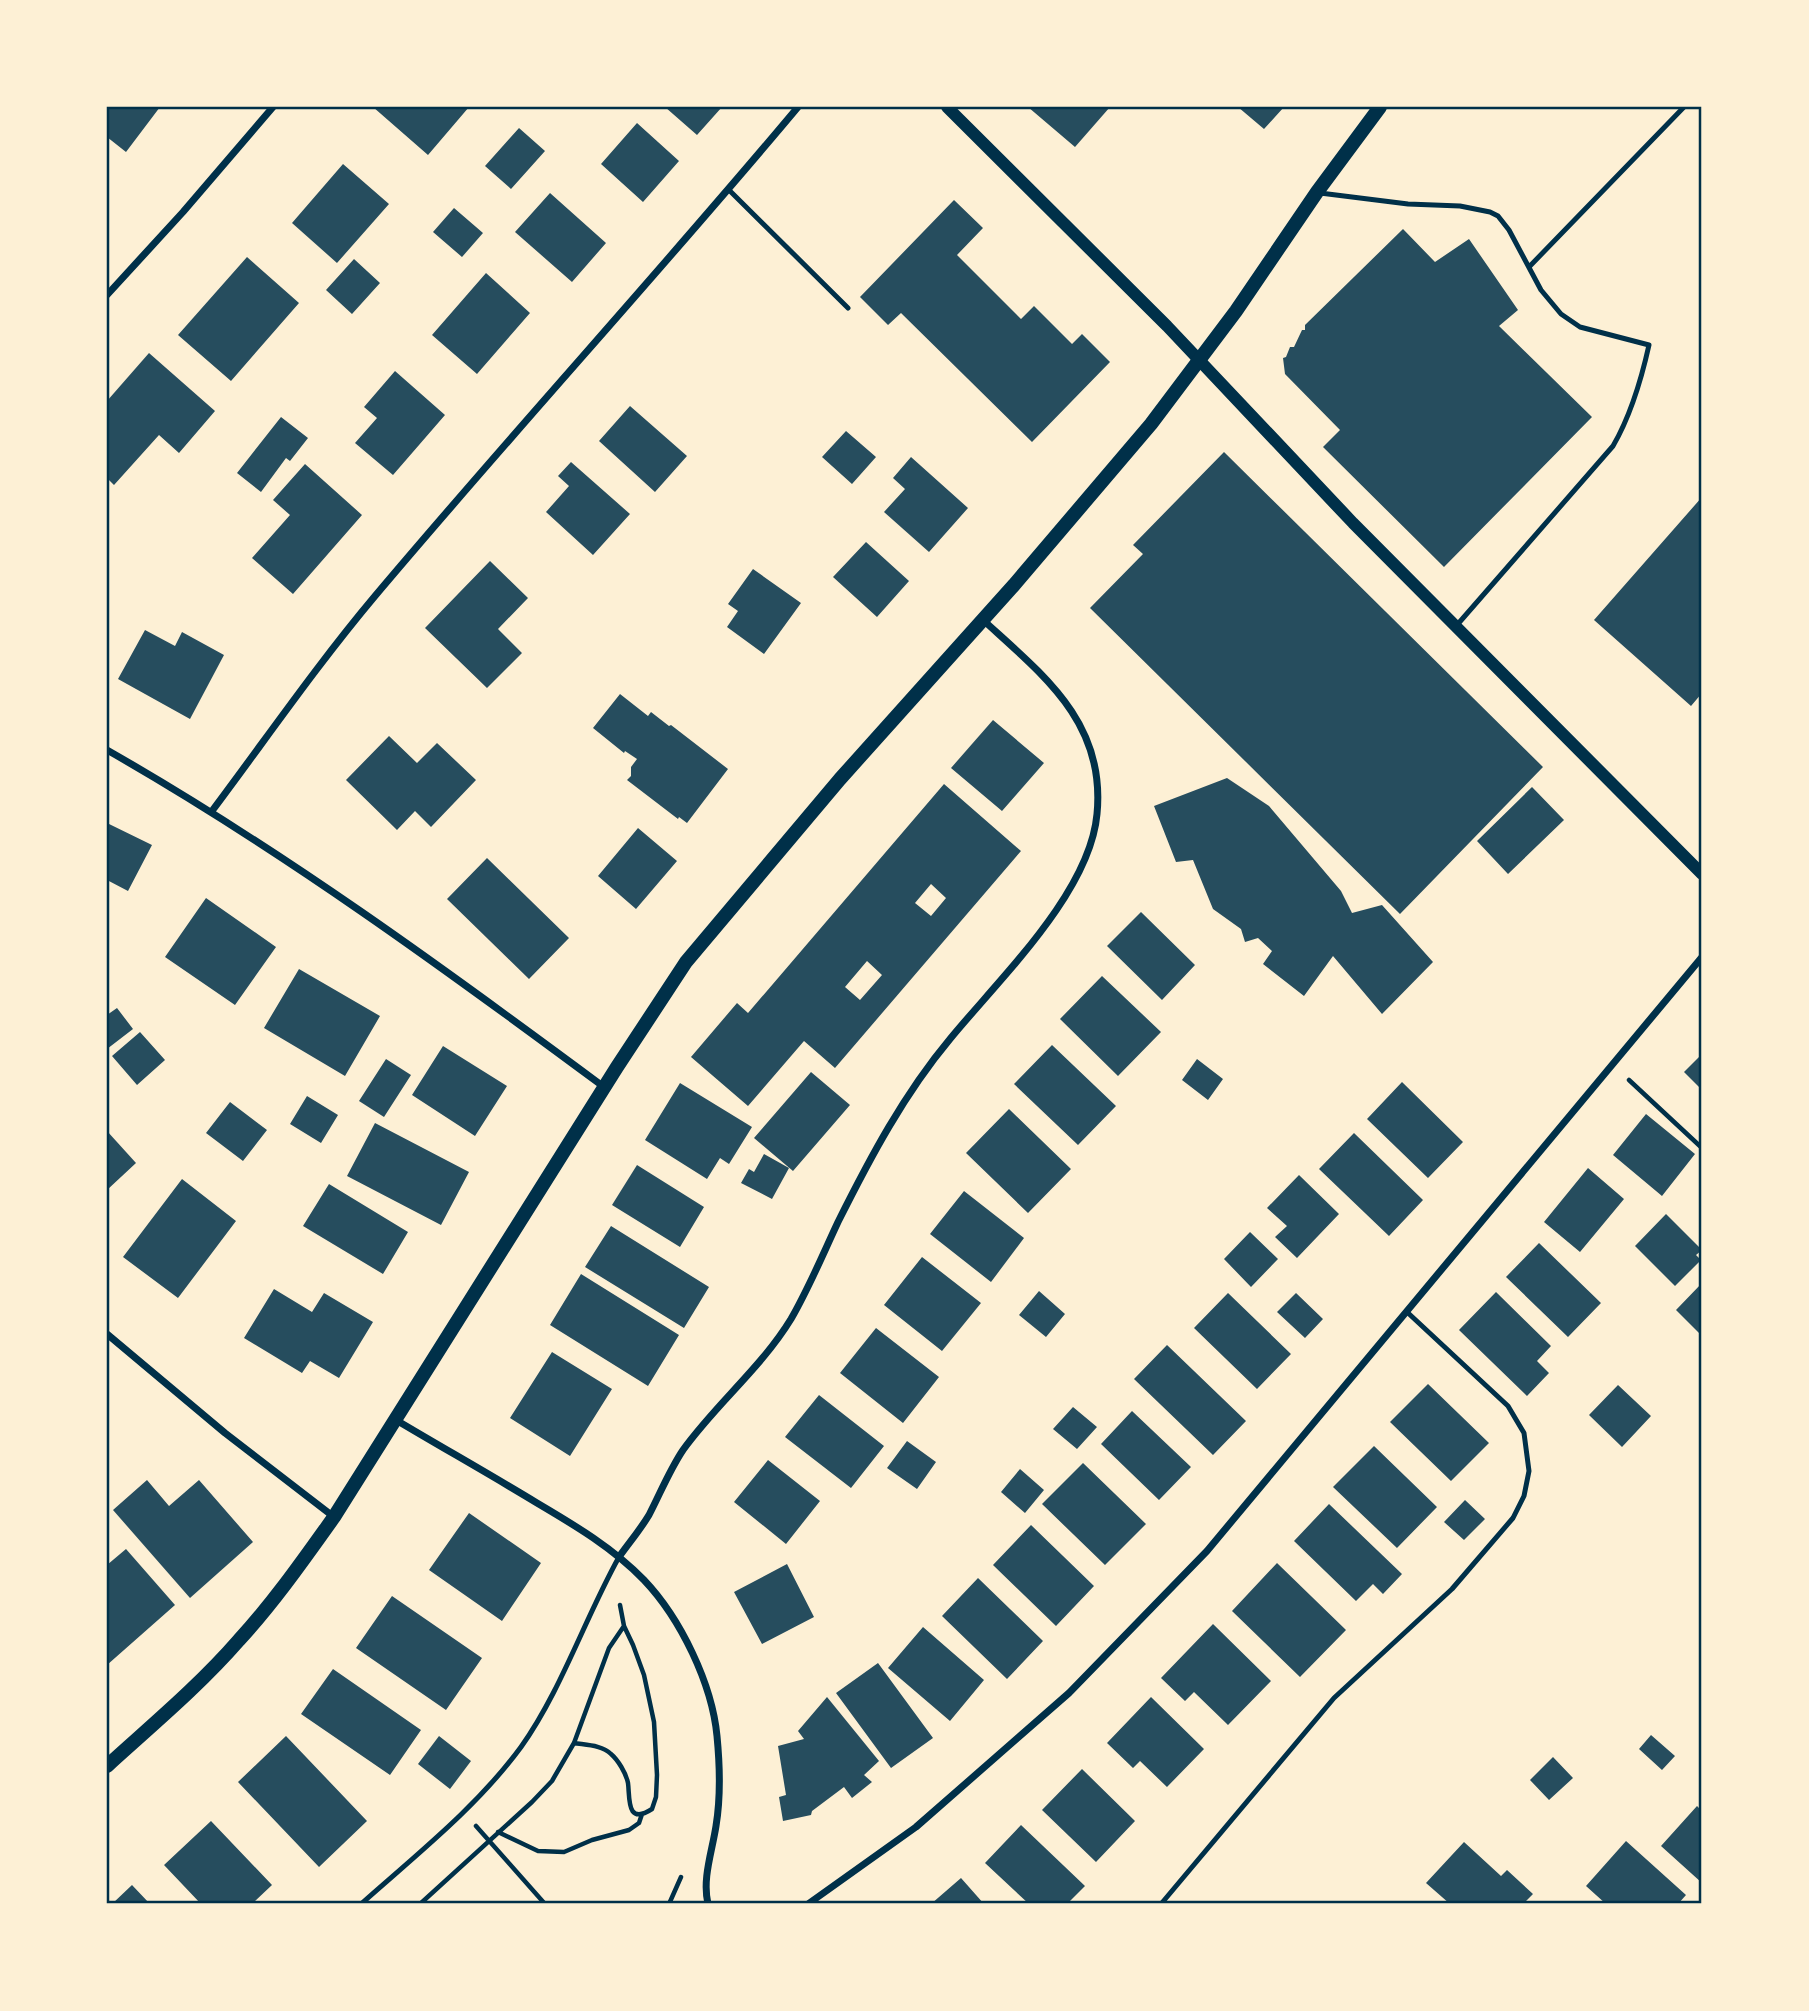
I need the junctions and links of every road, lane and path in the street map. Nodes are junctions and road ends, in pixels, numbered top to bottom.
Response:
1 (273, 107) edge
2 (798, 107) edge
3 (947, 107) edge
4 (1380, 107) edge
5 (1684, 107) edge
6 (729, 190) junction
7 (1317, 192) junction
8 (1529, 267) junction
9 (107, 295) edge
10 (848, 308) dead end
11 (1199, 360) junction
12 (982, 619) junction
13 (1456, 626) junction
14 (107, 750) edge
15 (212, 811) junction
16 (1702, 874) edge
17 (1702, 957) edge
18 (1612, 1066) junction
19 (604, 1087) junction
20 (1702, 1148) edge
21 (1407, 1312) junction
22 (107, 1334) edge
23 (396, 1420) junction
24 (334, 1517) junction
25 (619, 1557) junction
26 (616, 1598) dead end
27 (624, 1626) junction
28 (574, 1743) junction
29 (107, 1766) edge
30 (642, 1814) junction
31 (474, 1824) dead end
32 (498, 1832) junction
33 (489, 1841) junction
34 (681, 1877) dead end
35 (361, 1904) edge
36 (420, 1904) edge
37 (545, 1904) edge
38 (669, 1904) edge
39 (708, 1904) edge
40 (808, 1904) edge
41 (1161, 1904) edge

1 - 9 street
2 - 6 street
3 - 11 street
4 - 7 main road
5 - 8 lane
6 - 10 lane
6 - 15 street
7 - 8 lane
7 - 11 main road
8 - 13 lane
11 - 12 main road
11 - 13 street
12 - 19 main road
12 - 25 street
13 - 16 street
14 - 15 street
15 - 19 street
17 - 18 street
18 - 20 path
18 - 21 street
19 - 23 main road
21 - 40 street
21 - 41 lane
22 - 24 street
23 - 24 main road
23 - 25 street
24 - 29 main road
25 - 35 lane
25 - 39 street
26 - 27 path
27 - 28 path
27 - 30 path
28 - 30 path
28 - 32 path
30 - 32 path
31 - 33 path
32 - 33 path
33 - 36 path
33 - 37 path
34 - 38 path

